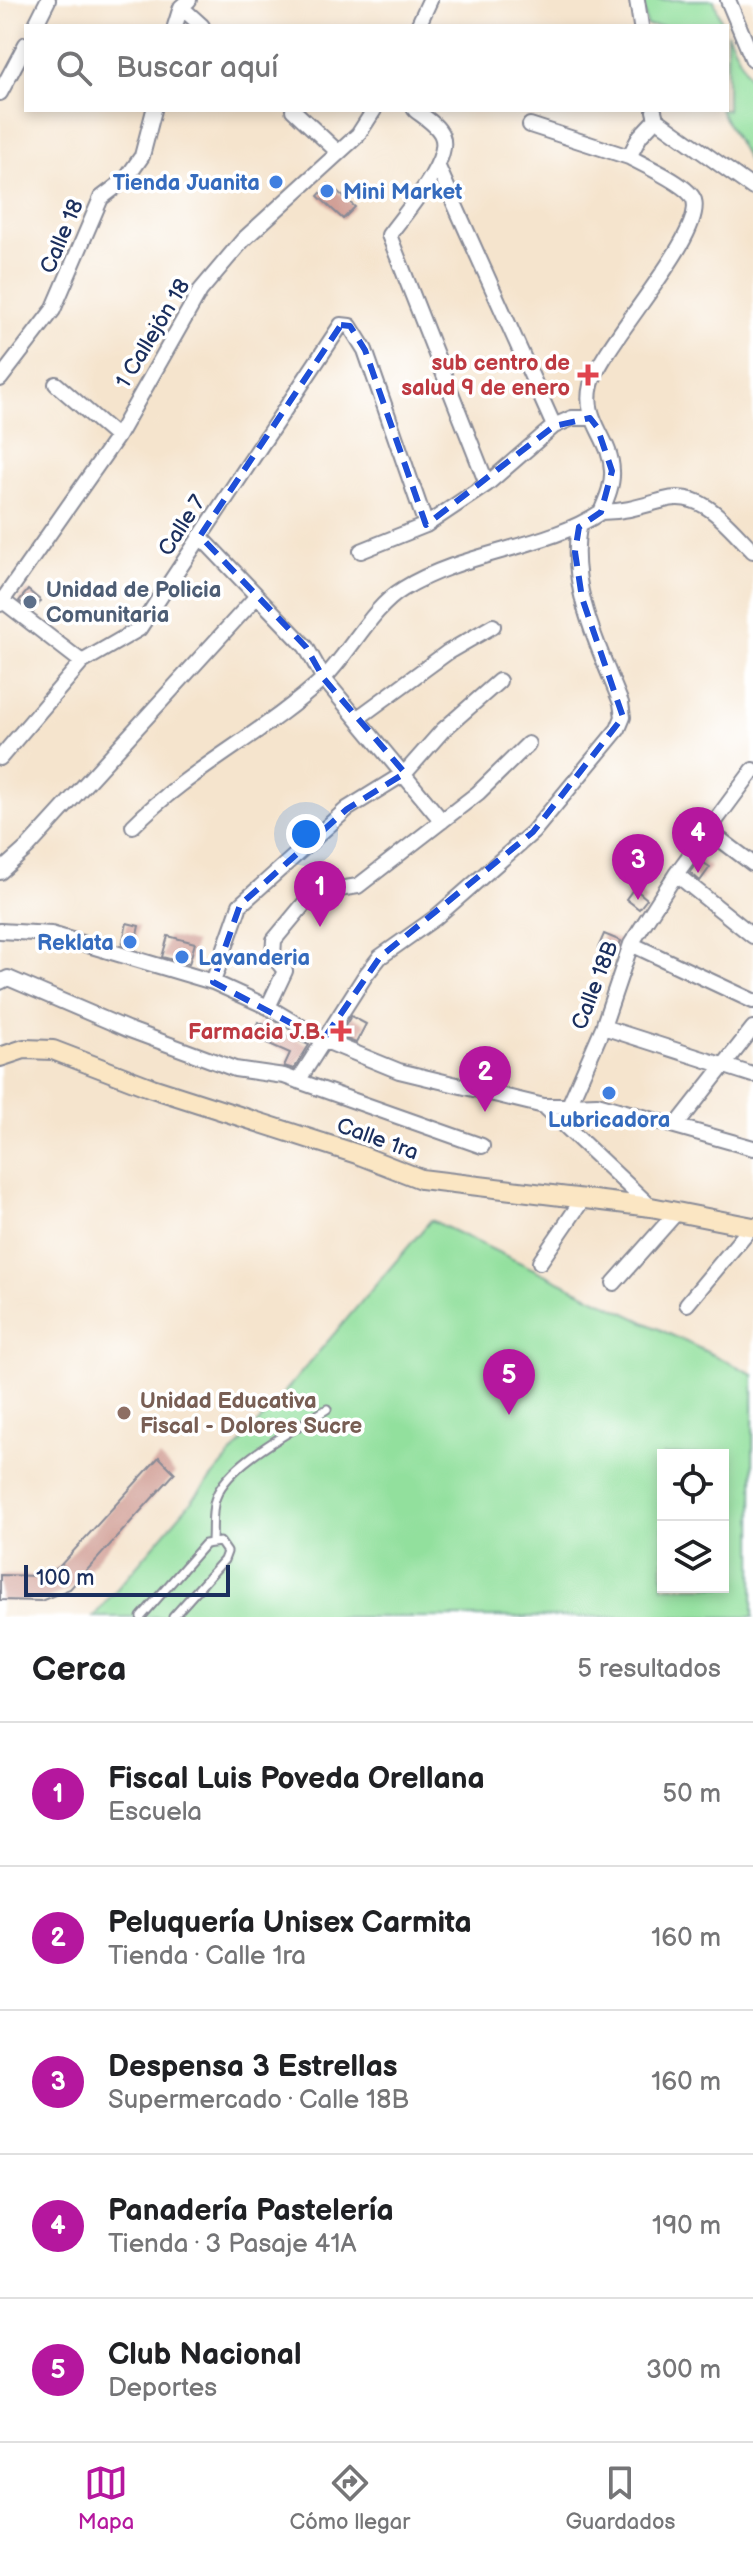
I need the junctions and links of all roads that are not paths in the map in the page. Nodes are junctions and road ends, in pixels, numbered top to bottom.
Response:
1 (48, 0) edge
2 (430, 0) edge
3 (637, 0) edge
4 (728, 0) edge
5 (185, 4) edge
6 (36, 24) edge
7 (176, 24) edge
8 (200, 24) edge
9 (419, 24) edge
10 (641, 24) edge
11 (24, 48) edge
12 (753, 60) edge
13 (0, 93) edge
14 (153, 112) edge
15 (295, 112) edge
16 (373, 112) edge
17 (417, 112) edge
18 (655, 115) edge
19 (530, 125) dead end
20 (338, 152) junction
21 (629, 157) junction
22 (438, 167) junction
23 (753, 188) edge
24 (0, 379) edge
25 (56, 384) dead end
26 (590, 418) junction
27 (554, 426) junction
28 (117, 437) junction
29 (487, 484) junction
30 (601, 512) junction
31 (426, 525) junction
32 (579, 527) junction
33 (200, 536) junction
34 (361, 551) dead end
35 (753, 551) edge
36 (257, 596) junction
37 (2, 603) edge
38 (493, 626) dead end
39 (82, 662) junction
40 (324, 679) junction
41 (499, 681) dead end
42 (358, 718) junction
43 (528, 744) dead end
44 (0, 758) edge
45 (753, 770) edge
46 (405, 773) junction
47 (748, 787) edge
48 (442, 821) junction
49 (133, 826) dead end
50 (709, 831) junction
51 (753, 864) edge
52 (0, 872) edge
53 (676, 874) junction
54 (0, 931) edge
55 (753, 936) edge
56 (631, 944) junction
57 (0, 982) edge
58 (213, 982) junction
59 (753, 1001) edge
60 (268, 1007) junction
61 (603, 1027) junction
62 (753, 1028) edge
63 (323, 1040) junction
64 (0, 1057) edge
65 (722, 1065) junction
66 (753, 1075) edge
67 (298, 1081) junction
68 (570, 1103) junction
69 (544, 1106) junction
70 (676, 1126) junction
71 (482, 1146) dead end
72 (753, 1148) edge
73 (583, 1199) junction
74 (651, 1207) junction
75 (676, 1213) junction
76 (752, 1226) edge
77 (540, 1262) dead end
78 (614, 1283) dead end
79 (687, 1304) dead end
80 (327, 1409) dead end
81 (212, 1540) junction
82 (141, 1617) edge
83 (173, 1617) edge

1 - 6 street
2 - 9 street
3 - 10 street
4 - 12 street
5 - 7 street
5 - 8 street
11 - 13 street
14 - 24 street, Calle 18
15 - 20 street
16 - 20 street, 1 Callejón 18
17 - 22 street
18 - 21 street
18 - 23 street
19 - 21 street
20 - 28 street, 1 Callejón 18
21 - 26 street
22 - 27 street
22 - 29 street
25 - 28 street
26 - 27 street
26 - 30 street
27 - 29 street
28 - 37 street, 1 Callejón 18
29 - 31 street
30 - 32 street
30 - 35 street
31 - 33 street, Calle 7
31 - 34 street
32 - 40 street
32 - 63 street
33 - 36 street
33 - 39 street, Calle 7
36 - 40 street
36 - 52 street
37 - 39 street
38 - 42 street
39 - 44 street, Calle 7
40 - 42 street
40 - 49 street
41 - 46 street
42 - 46 street
43 - 48 street
45 - 47 street, Calle 18B
46 - 48 street
46 - 58 street
47 - 50 street, Calle 18B
48 - 60 street
50 - 51 street
50 - 53 street, Calle 18B
53 - 55 street
53 - 56 street, Calle 18B
54 - 58 street
56 - 59 street
56 - 61 street, Calle 18B
57 - 67 street
58 - 60 street
60 - 63 street
61 - 65 street
61 - 68 street, Calle 18B
62 - 65 street
63 - 67 street
63 - 69 street
64 - 73 street, Calle 1ra
65 - 66 street
65 - 70 street
67 - 71 street
68 - 69 street
68 - 70 street
69 - 74 street
70 - 72 street
73 - 74 street, Calle 1ra
73 - 77 street
74 - 75 street, Calle 1ra
75 - 76 street, Calle 1ra
75 - 78 street
76 - 79 street
80 - 81 lane
81 - 82 lane
81 - 83 lane

